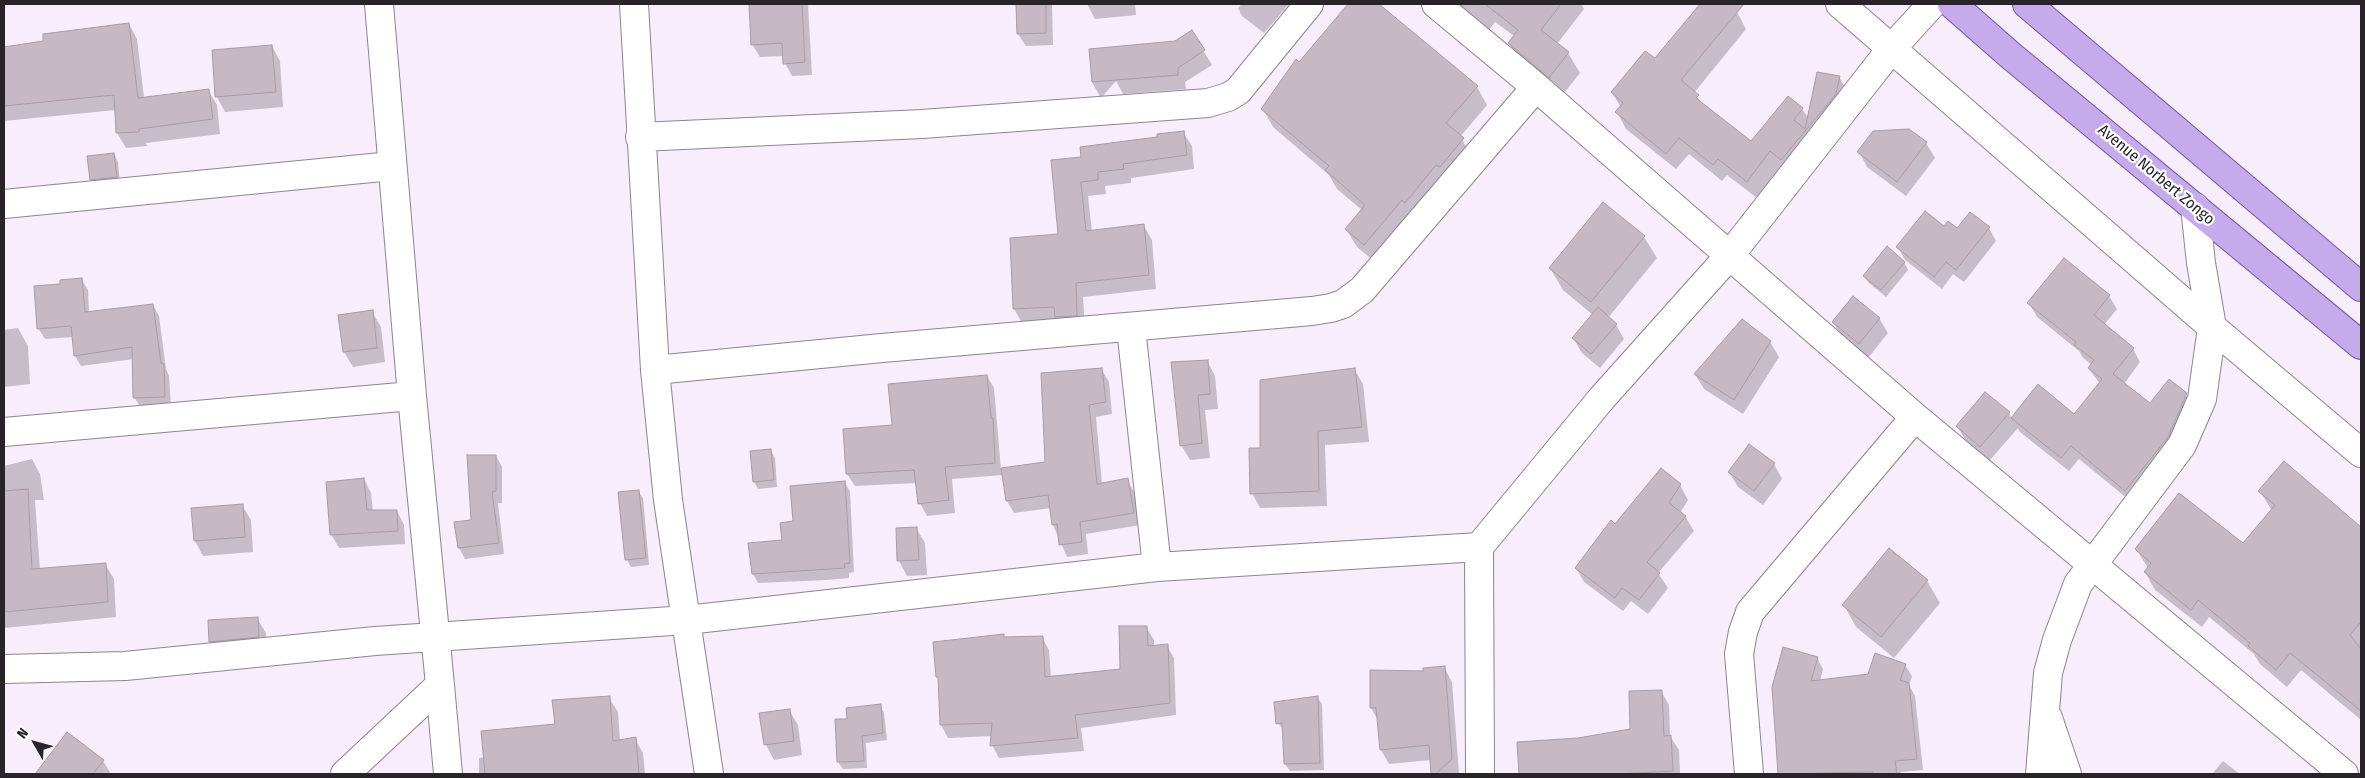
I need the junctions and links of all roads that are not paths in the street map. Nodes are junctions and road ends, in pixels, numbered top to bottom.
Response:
1 (379, 4) edge
2 (634, 4) edge
3 (1310, 4) edge
4 (1436, 4) edge
5 (1840, 4) edge
6 (1932, 4) edge
7 (1952, 4) edge
8 (2027, 4) edge
9 (1892, 48) junction
10 (1536, 87) junction
11 (640, 137) junction
12 (392, 166) junction
13 (4, 204) edge
14 (2195, 207) junction
15 (1730, 255) junction
16 (2361, 287) edge
17 (2212, 327) junction
18 (1131, 328) junction
19 (2361, 345) edge
20 (655, 370) junction
21 (412, 396) junction
22 (1915, 416) junction
23 (4, 432) edge
24 (2361, 453) edge
25 (1479, 547) junction
26 (2092, 566) junction
27 (1157, 567) junction
28 (687, 620) junction
29 (434, 637) junction
30 (4, 669) edge
31 (440, 685) junction
32 (2044, 705) junction
33 (345, 774) edge
34 (448, 774) edge
35 (708, 774) edge
36 (1480, 774) edge
37 (1749, 774) edge
38 (2040, 774) edge
39 (2068, 774) edge
40 (2344, 774) edge

1 - 12 street
2 - 11 street
3 - 11 street
4 - 10 street
5 - 9 street
6 - 9 street
7 - 14 main road, Avenue Norbert Zongo
8 - 16 main road
9 - 15 street
9 - 17 street
10 - 15 street
10 - 18 street
11 - 20 street
12 - 13 street
12 - 21 street
14 - 17 street
14 - 19 main road, Avenue Norbert Zongo
15 - 22 street
15 - 25 street
17 - 24 street
17 - 26 street
18 - 20 street
18 - 27 street
20 - 28 street
21 - 23 street
21 - 29 street
22 - 26 street
22 - 37 street
25 - 27 street
25 - 36 street
26 - 32 street
26 - 40 street
27 - 28 street
28 - 29 street
28 - 35 street
29 - 30 street
29 - 31 street
31 - 33 street
31 - 34 street
32 - 38 street
32 - 39 street

